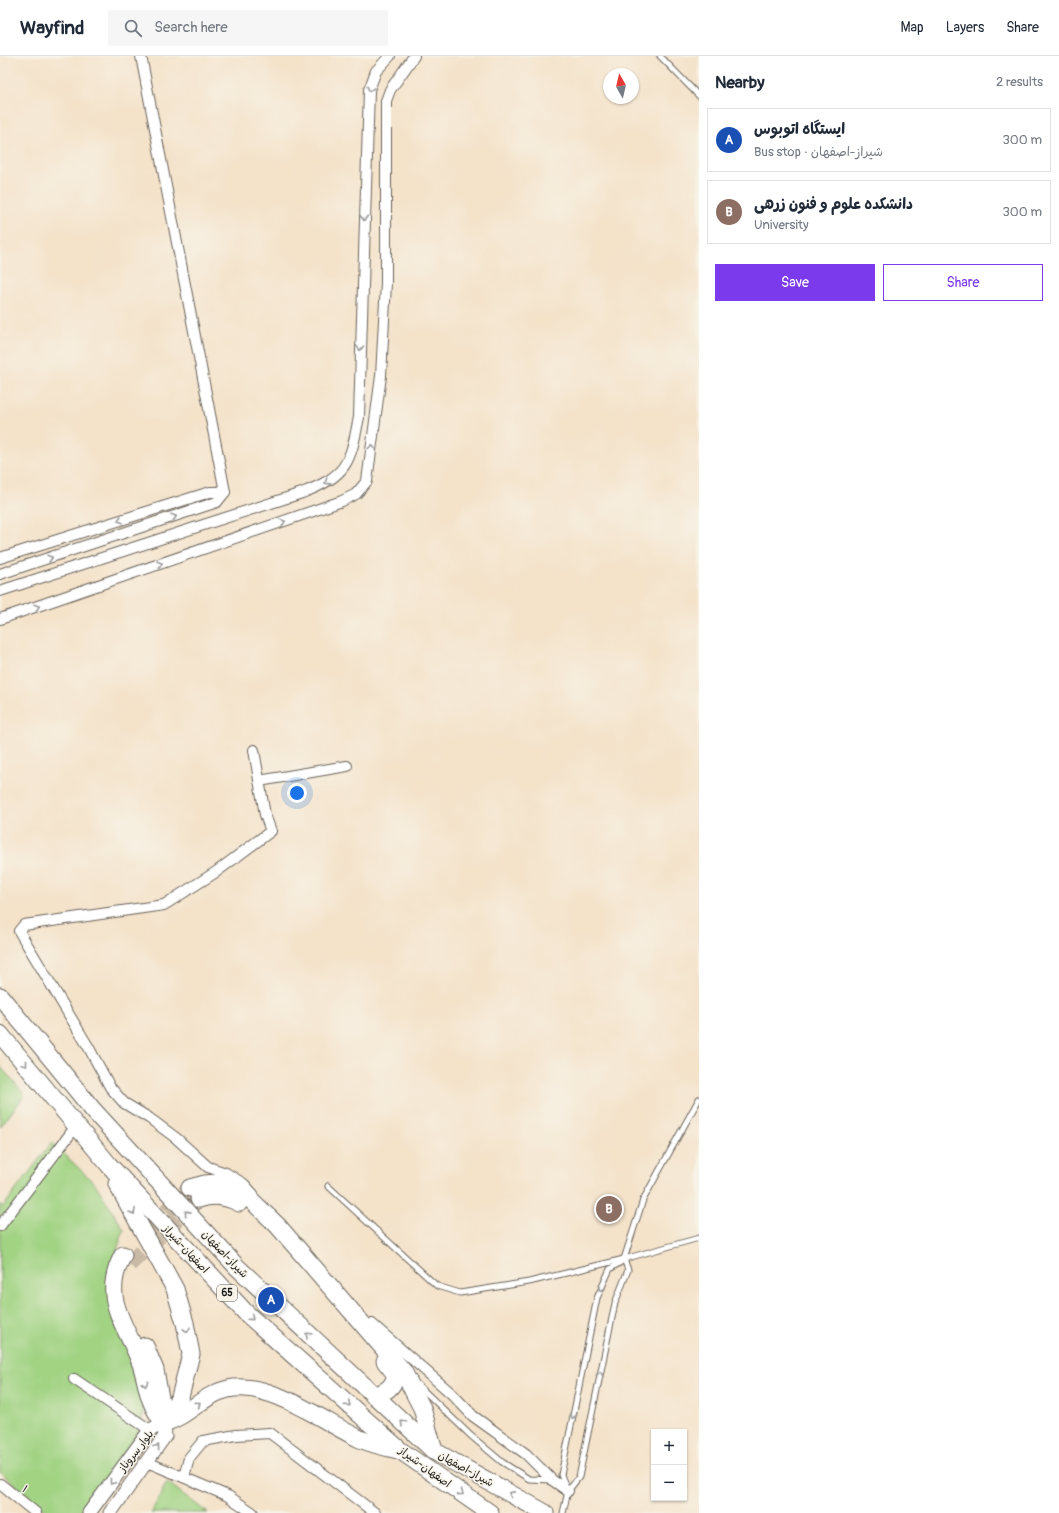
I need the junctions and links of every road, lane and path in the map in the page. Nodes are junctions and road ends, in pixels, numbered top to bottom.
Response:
1 (141, 56) edge
2 (390, 56) edge
3 (414, 56) edge
4 (660, 56) edge
5 (699, 96) edge
6 (225, 492) junction
7 (0, 558) edge
8 (0, 574) edge
9 (0, 591) edge
10 (0, 620) edge
11 (254, 750) dead end
12 (347, 766) dead end
13 (259, 781) junction
14 (0, 996) edge
15 (0, 1034) edge
16 (699, 1100) edge
17 (77, 1125) junction
18 (109, 1165) junction
19 (328, 1186) dead end
20 (0, 1226) edge
21 (699, 1238) edge
22 (624, 1259) junction
23 (126, 1260) tunnel mouth
24 (403, 1371) junction
25 (74, 1379) dead end
26 (373, 1395) junction
27 (157, 1426) junction
28 (401, 1451) junction
29 (434, 1451) junction
30 (147, 1462) junction
31 (184, 1477) junction
32 (552, 1480) junction
33 (0, 1484) edge
34 (568, 1491) junction
35 (36, 1513) edge
36 (89, 1513) edge
37 (110, 1513) edge
38 (253, 1513) edge
39 (375, 1513) edge
40 (490, 1513) edge
41 (545, 1513) edge
42 (563, 1513) edge

1 - 6 street
2 -> 9 street
10 -> 3 street
4 - 5 lane
6 -> 7 street
8 -> 6 street
11 - 13 street
12 - 13 street
13 - 32 street
26 -> 14 highway, شیراز-اصفهان / 65
15 -> 17 highway, اصفهان-شیراز / 65
16 - 22 lane
17 - 18 highway, اصفهان-شیراز / 65
17 - 20 street
18 -> 27 highway
18 -> 28 highway, اصفهان-شیراز / 65
19 - 22 lane
21 - 22 lane
34 -> 22 lane
22 -> 34 lane
23 - 27 highway
24 - 26 highway
24 - 29 highway
24 - 32 lane
25 - 27 street
29 -> 26 highway, شیراز-اصفهان / 65
27 -> 28 highway
30 -> 27 street, بلوار سروناز
27 -> 36 street, بلوار سروناز
28 -> 40 highway, اصفهان-شیراز / 65
41 -> 29 highway, شیراز-اصفهان / 65
30 - 31 street
30 - 37 street, بلوار سروناز
31 - 38 street
31 - 39 street
32 - 34 street
33 - 35 street, ۱
34 - 42 lane

